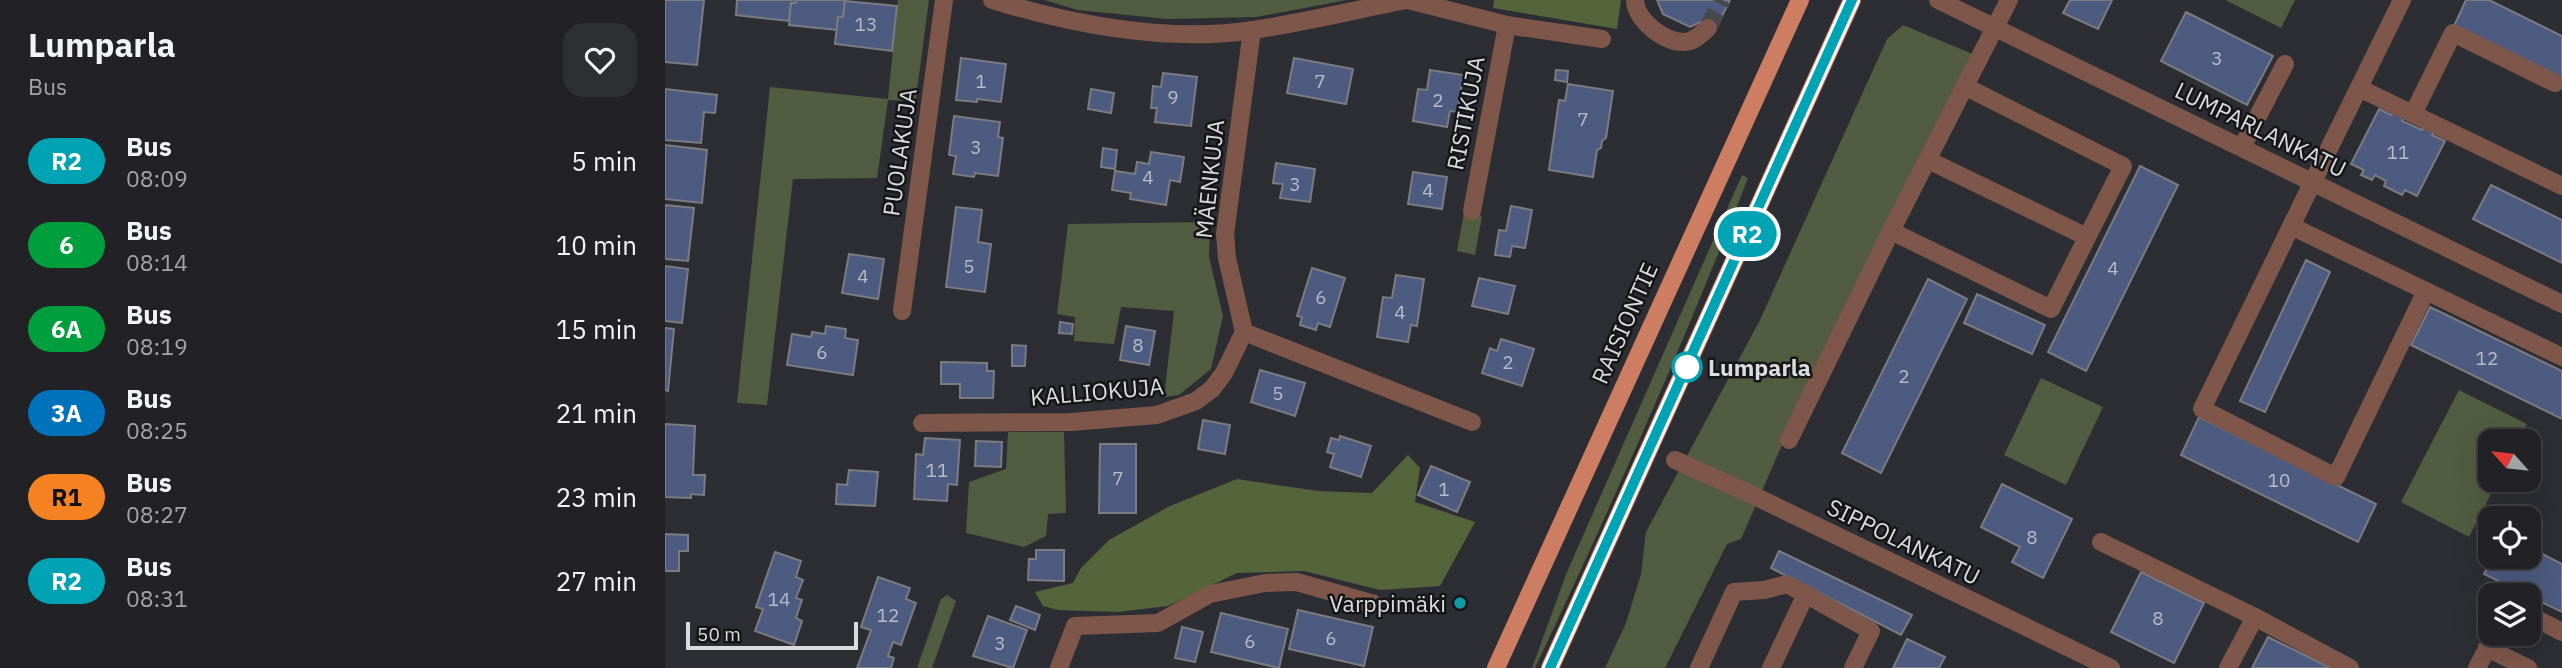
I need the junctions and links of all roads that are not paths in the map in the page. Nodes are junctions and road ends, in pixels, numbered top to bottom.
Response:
1 (944, 0) edge
2 (992, 0) edge
3 (1407, 0) edge
4 (1635, 0) edge
5 (1800, 0) edge
6 (1852, 0) edge
7 (1938, 0) edge
8 (2009, 0) edge
9 (2402, 0) edge
10 (1507, 25) junction
11 (1996, 27) junction
12 (1708, 28) tunnel mouth
13 (1252, 30) junction
14 (1602, 39) dead end
15 (2285, 64) dead end
16 (2555, 83) dead end
17 (1966, 87) junction
18 (2359, 88) junction
19 (2413, 114) junction
20 (2242, 148) junction
21 (1928, 160) junction
22 (2313, 182) junction
23 (2562, 187) edge
24 (1472, 211) dead end
25 (2291, 226) junction
26 (1891, 231) junction
27 (2087, 237) junction
28 (2426, 291) junction
29 (2562, 304) edge
30 (902, 311) dead end
31 (1244, 332) junction
32 (2562, 356) edge
33 (1472, 422) dead end
34 (922, 423) dead end
35 (1789, 440) dead end
36 (1675, 460) dead end
37 (2101, 542) dead end
38 (1807, 594) junction
39 (1374, 604) dead end
40 (2255, 617) junction
41 (2541, 621) edge
42 (2562, 632) edge
43 (2488, 646) edge
44 (2498, 646) edge
45 (1059, 668) edge
46 (1496, 668) edge
47 (1550, 668) edge
48 (1699, 668) edge
49 (1771, 668) edge
50 (1853, 668) edge
51 (2111, 668) edge
52 (2228, 668) edge
53 (2350, 668) edge
54 (2477, 668) edge
55 (2528, 668) edge

1 - 30 street, PUOLAKUJA
2 - 13 street
3 - 10 street
3 - 13 street
4 - 12 street
5 - 46 main road, RAISIONTIE
6 - 47 main road
7 - 11 street, LUMPARLANKATU
8 - 11 street
9 - 18 street
10 - 14 street
10 - 24 street, RISTIKUJA
11 - 17 street
11 - 20 street, LUMPARLANKATU
13 - 31 street, MÄENKUJA
15 - 20 street
16 - 19 street
17 - 21 street
17 - 27 street
18 - 19 street
18 - 22 street
19 - 23 street
20 - 22 street, LUMPARLANKATU
21 - 26 street
21 - 27 street
22 - 25 street
22 - 29 street, LUMPARLANKATU
25 - 28 street
25 - 28 street
26 - 27 street
26 - 35 street
28 - 32 street
31 - 33 street
31 - 34 street, KALLIOKUJA
36 - 51 street, SIPPOLANKATU
37 - 40 street
38 - 48 street
38 - 49 street
38 - 50 street
39 - 45 street
40 - 52 street
40 - 53 street
41 - 42 street
43 - 54 street
44 - 55 street

